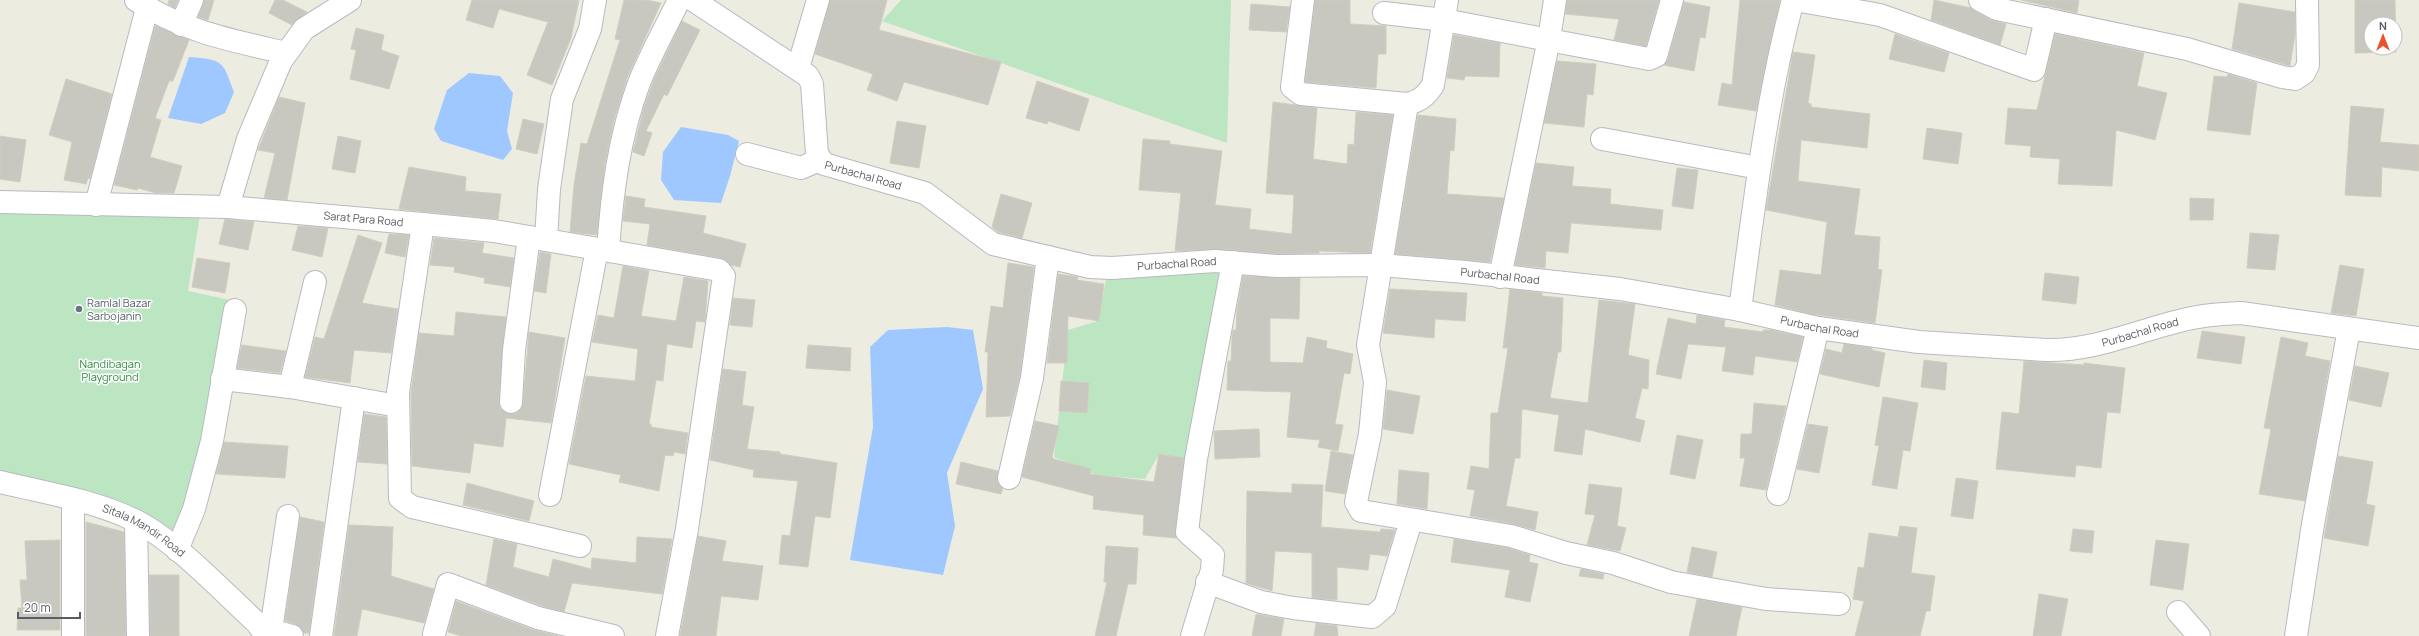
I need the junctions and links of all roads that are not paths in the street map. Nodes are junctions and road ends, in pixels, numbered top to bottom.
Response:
1 (192, 0) edge
2 (350, 0) edge
3 (595, 0) edge
4 (679, 0) edge
5 (693, 0) edge
6 (818, 0) edge
7 (1303, 0) edge
8 (1555, 0) edge
9 (1672, 0) edge
10 (1794, 0) edge
11 (1980, 0) edge
12 (2307, 0) edge
13 (142, 4) edge
14 (1446, 10) edge
15 (1384, 13) dead end
16 (2046, 19) junction
17 (182, 25) junction
18 (1549, 39) junction
19 (286, 53) junction
20 (798, 68) junction
21 (1407, 104) junction
22 (1602, 139) dead end
23 (747, 154) dead end
24 (819, 160) junction
25 (1759, 168) junction
26 (0, 202) edge
27 (96, 205) junction
28 (228, 207) junction
29 (423, 224) junction
30 (538, 239) junction
31 (602, 250) junction
32 (1048, 257) junction
33 (1233, 262) junction
34 (1380, 265) junction
35 (1500, 277) junction
36 (315, 282) dead end
37 (236, 310) dead end
38 (1740, 310) junction
39 (1818, 328) junction
40 (2349, 329) junction
41 (2419, 338) edge
42 (222, 379) junction
43 (290, 387) junction
44 (354, 398) junction
45 (511, 402) dead end
46 (398, 406) junction
47 (1009, 478) dead end
48 (0, 482) edge
49 (1778, 494) dead end
50 (550, 495) dead end
51 (72, 499) junction
52 (288, 516) dead end
53 (136, 521) junction
54 (1411, 521) junction
55 (580, 546) dead end
56 (177, 550) junction
57 (1208, 582) junction
58 (1839, 604) dead end
59 (2178, 612) dead end
60 (266, 631) edge
61 (436, 635) edge
62 (72, 636) edge
63 (138, 636) edge
64 (292, 636) edge
65 (321, 636) edge
66 (613, 636) edge
67 (667, 636) edge
68 (1192, 636) edge
69 (2199, 636) edge
70 (2296, 636) edge

1 - 17 street
2 - 19 street
3 - 30 street
4 - 31 street
5 - 20 street, Purbachal Road
6 - 20 street
7 - 21 street
8 - 18 street
9 - 18 street
10 - 16 street
10 - 25 street
11 - 16 street
12 - 16 street
13 - 17 street
13 - 27 street
14 - 15 street
14 - 18 street
14 - 21 street
17 - 19 street
18 - 35 street
19 - 28 street
20 - 24 street, Purbachal Road
21 - 34 street
22 - 25 street
23 - 24 street
24 - 32 street, Purbachal Road
25 - 38 street
26 - 27 street, Sarat Para Road
27 - 28 street, Sarat Para Road
28 - 29 street, Sarat Para Road
29 - 30 street, Sarat Para Road
29 - 46 street
30 - 31 street, Sarat Para Road
30 - 45 street
31 - 50 street
31 - 67 street, Sarat Para Road
32 - 33 street, Purbachal Road
32 - 47 street
33 - 34 street, Purbachal Road
33 - 57 street
34 - 35 street, Purbachal Road
34 - 54 street
35 - 38 street, Purbachal Road
36 - 43 street
37 - 42 street
38 - 39 street, Purbachal Road
39 - 40 street, Purbachal Road
39 - 49 street
40 - 41 street, Purbachal Road
40 - 70 street
42 - 43 street
42 - 56 street
43 - 44 street
44 - 46 street
44 - 65 street
46 - 55 street
48 - 51 street, Sitala Mandir Road
51 - 53 street, Sitala Mandir Road
51 - 62 street
52 - 60 street
53 - 56 street, Sitala Mandir Road
53 - 63 street
54 - 57 street
54 - 58 street
56 - 60 street, Sitala Mandir Road
57 - 68 street
59 - 69 street
60 - 64 street
61 - 66 street

